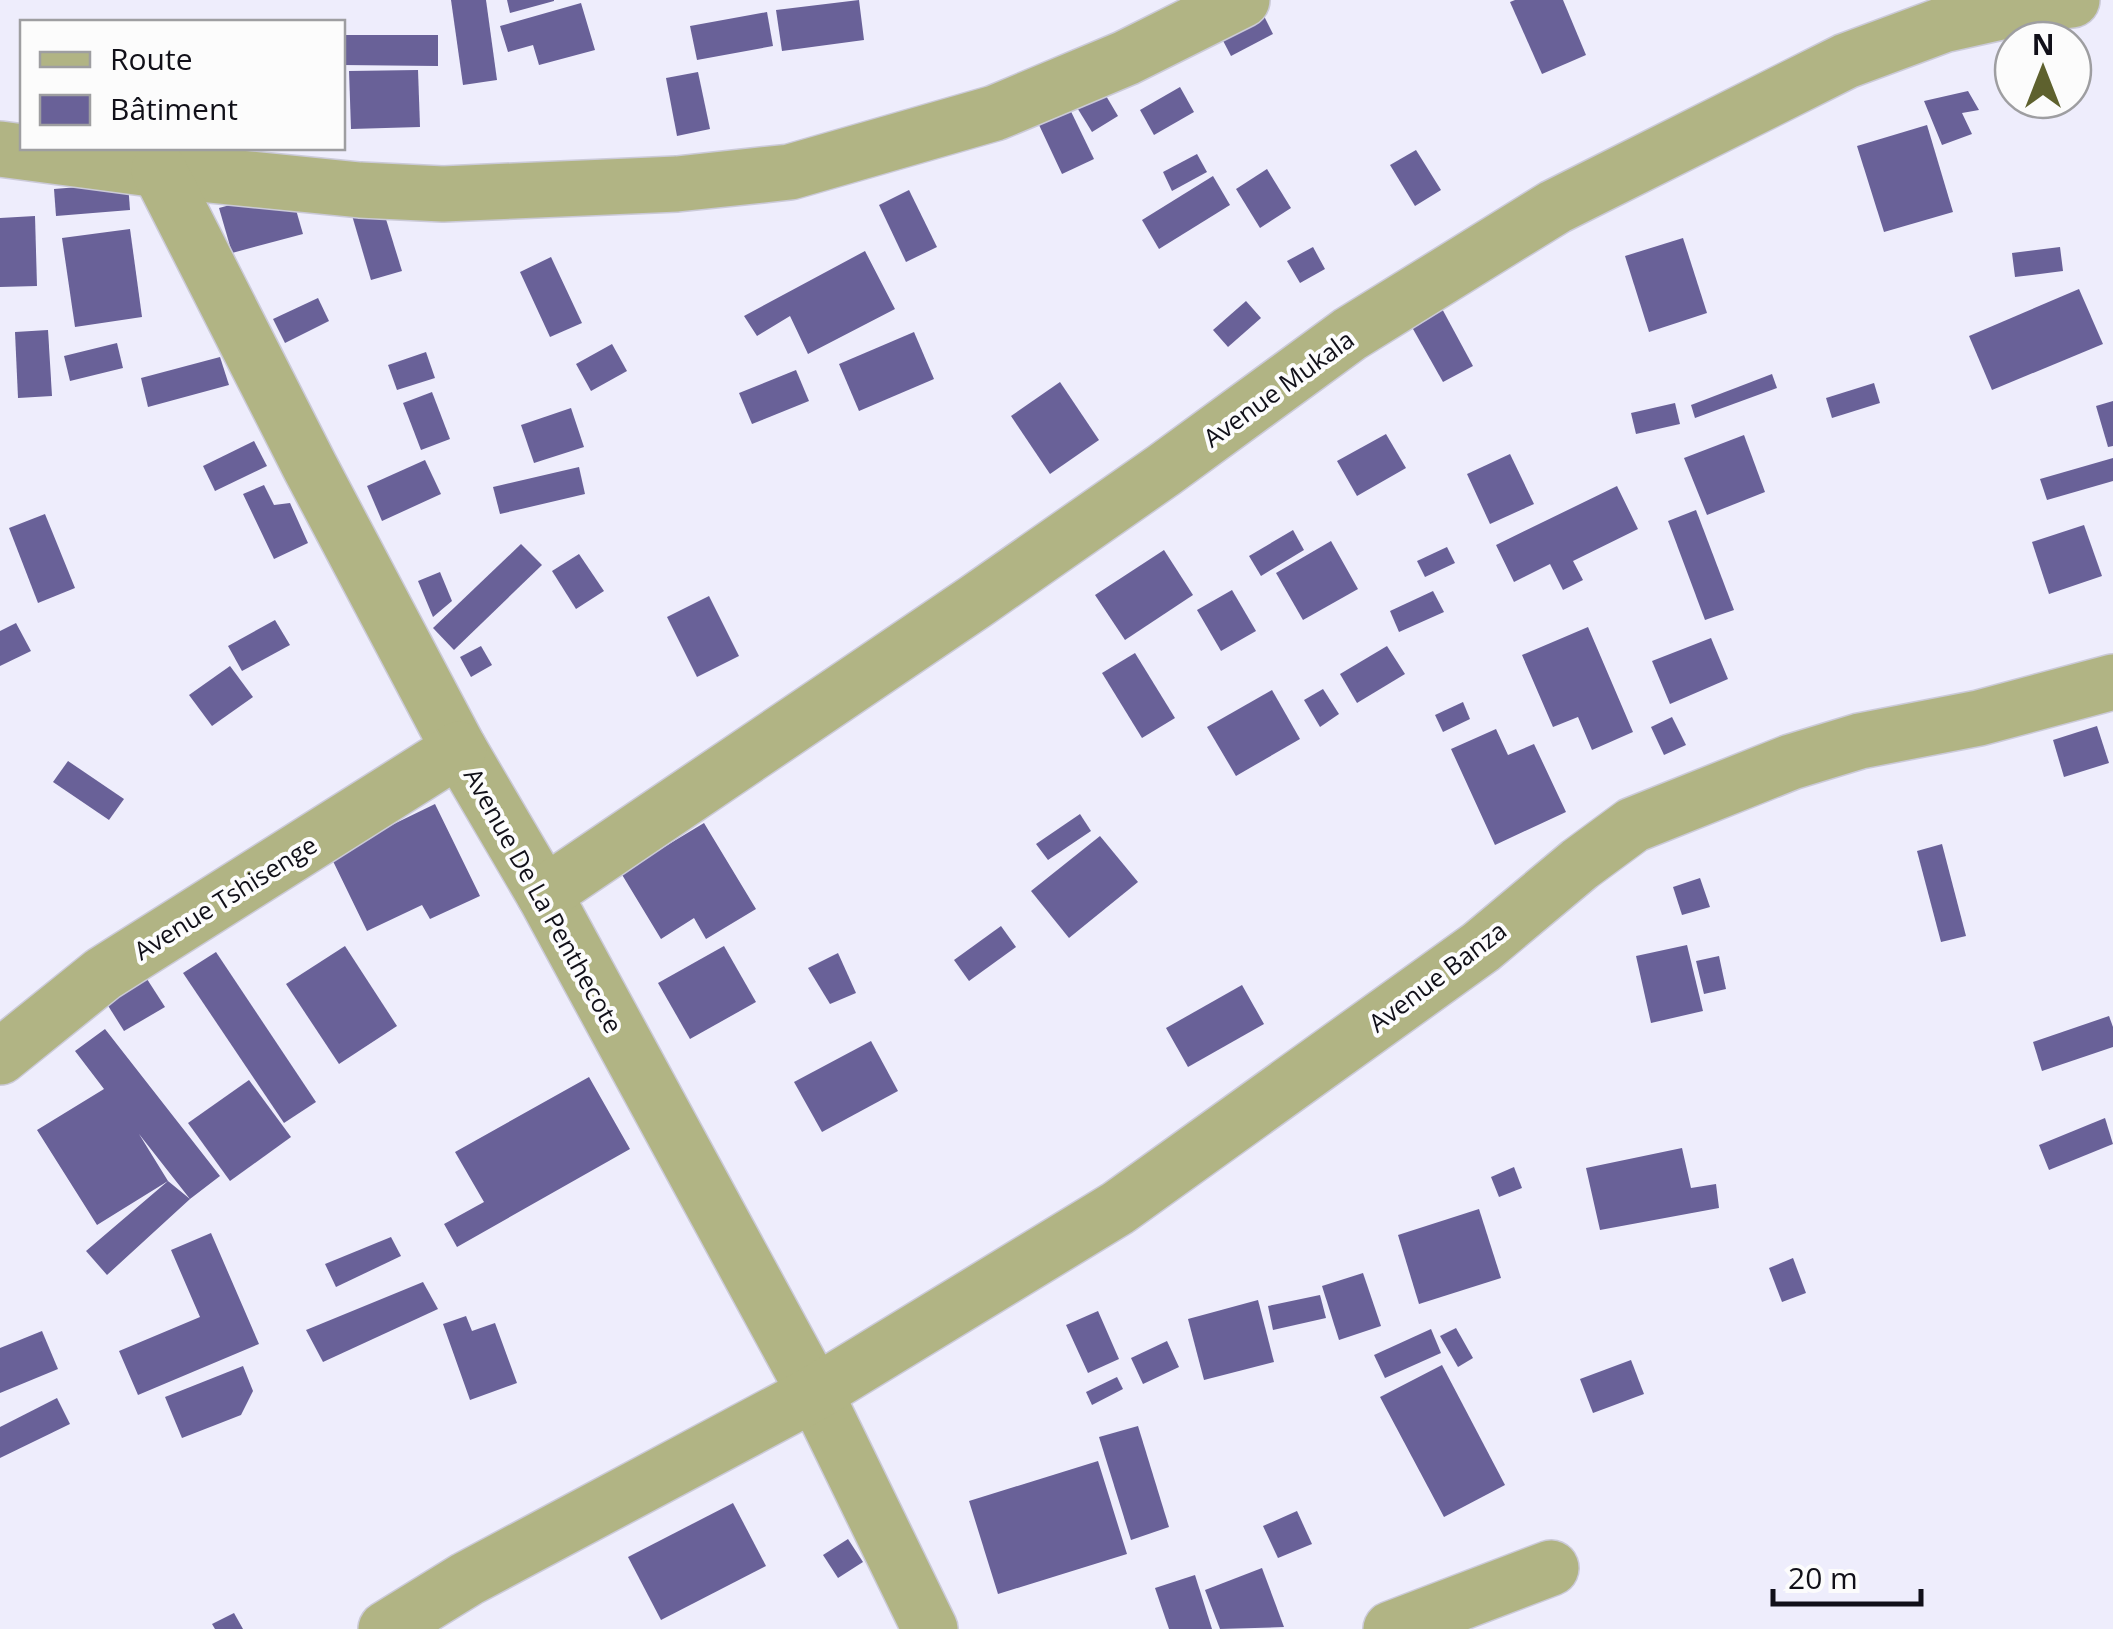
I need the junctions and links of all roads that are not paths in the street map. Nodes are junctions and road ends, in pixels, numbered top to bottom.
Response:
1 (1242, 0) edge
2 (2072, 0) edge
3 (0, 148) edge
4 (159, 170) junction
5 (2113, 682) edge
6 (459, 748) junction
7 (544, 894) junction
8 (0, 1057) edge
9 (815, 1392) junction
10 (1551, 1568) dead end
11 (386, 1629) edge
12 (930, 1629) edge
13 (1390, 1629) edge

1 - 4 street
2 - 7 street, Avenue Mukala
3 - 4 street
4 - 6 street, Avenue De La Penthecote
5 - 9 street, Avenue Banza
6 - 7 street, Avenue De La Penthecote
6 - 8 street, Avenue Tshisenge
7 - 9 street, Avenue De La Penthecote
9 - 11 street, Avenue Banza
9 - 12 street, Avenue De La Penthecote
10 - 13 street

